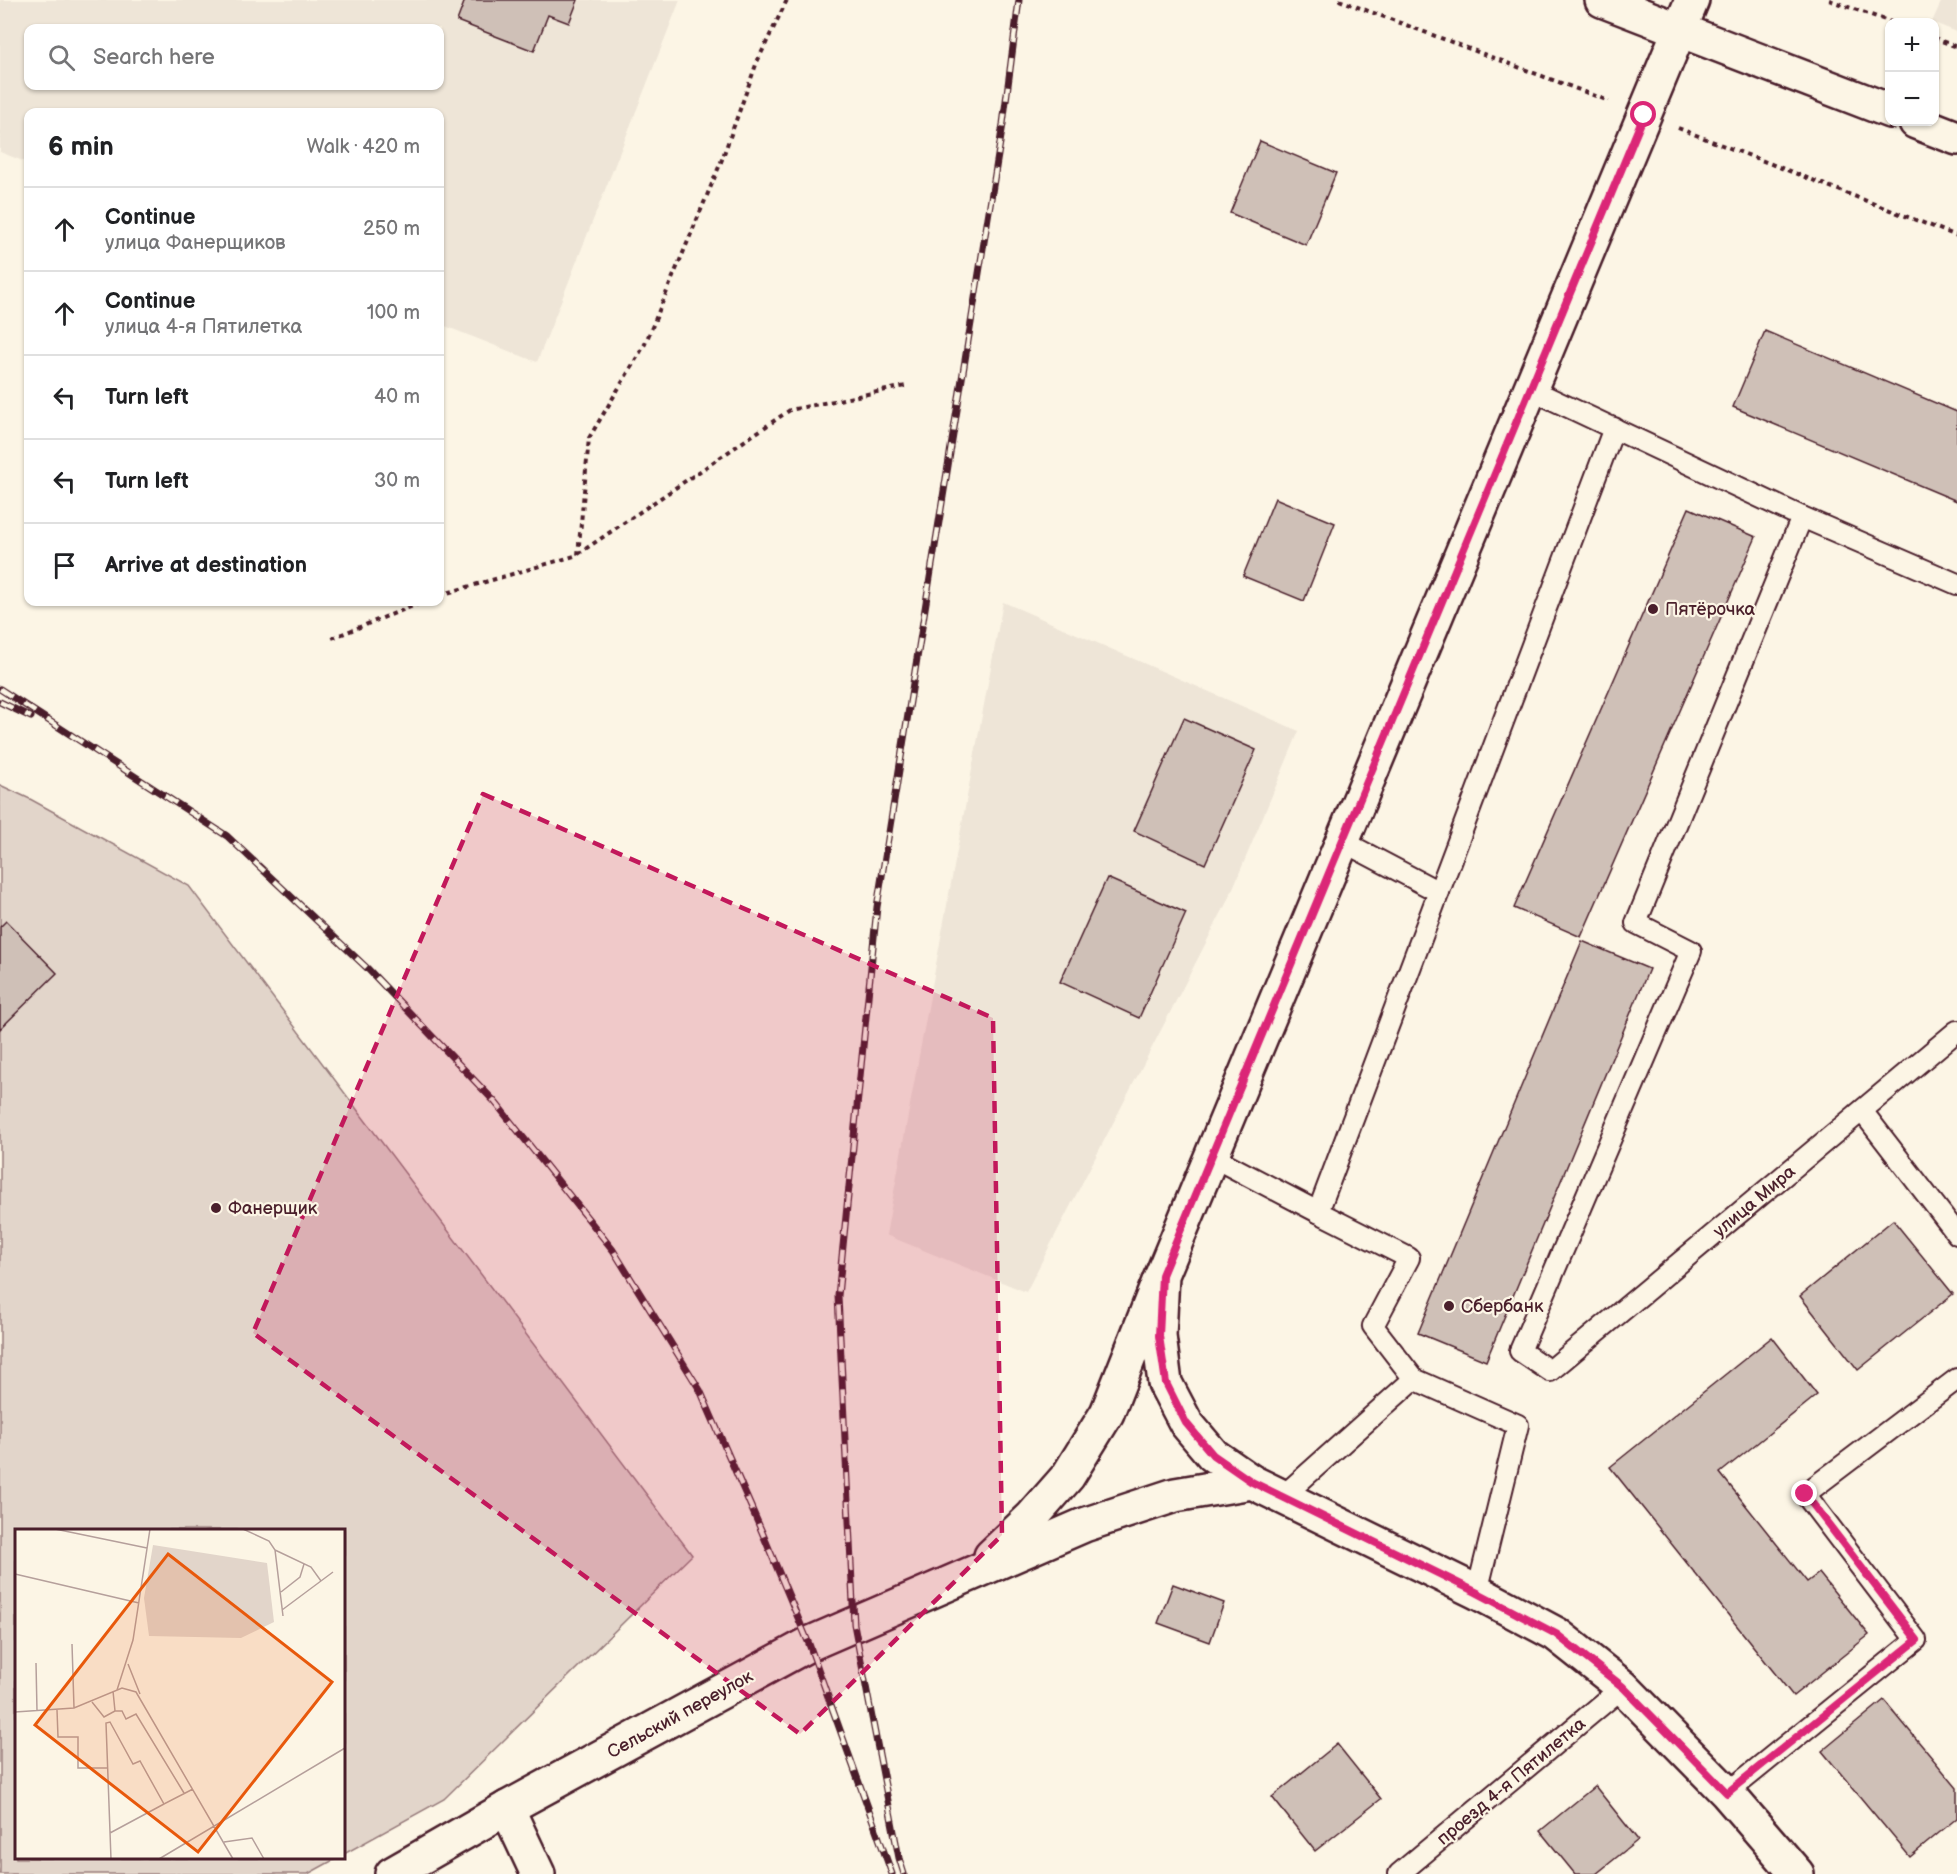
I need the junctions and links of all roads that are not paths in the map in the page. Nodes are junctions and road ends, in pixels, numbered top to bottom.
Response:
1 (1602, 0) edge
2 (1686, 14) edge
3 (1885, 109) edge
4 (1926, 126) edge
5 (1957, 138) edge
6 (1530, 389) junction
7 (1614, 428) junction
8 (1802, 517) junction
9 (1957, 584) edge
10 (1342, 841) junction
11 (1439, 892) junction
12 (1957, 1031) edge
13 (1862, 1111) junction
14 (1211, 1156) junction
15 (1318, 1212) junction
16 (1957, 1234) edge
17 (1162, 1275) junction
18 (1414, 1379) junction
19 (1957, 1379) edge
20 (1252, 1482) junction
21 (1282, 1497) junction
22 (977, 1570) junction
23 (1476, 1592) junction
24 (1623, 1687) junction
25 (1727, 1793) junction
26 (507, 1809) junction
27 (392, 1874) edge
28 (538, 1874) edge
29 (1399, 1874) edge
30 (1797, 1874) edge

1 - 2 main road
2 - 3 main road
2 - 6 main road, Сельский переулок
4 - 5 main road
6 - 7 lane
6 - 10 main road, Сельский переулок
7 - 8 lane
7 - 11 lane
8 - 9 lane
8 - 13 lane, улица Мира
10 - 11 lane
10 - 14 main road, Сельский переулок
11 - 15 lane
12 - 13 lane, улица Мира
13 - 16 lane
14 - 15 lane
14 - 17 main road, Сельский переулок
15 - 18 lane
17 - 20 main road
17 - 22 main road, Сельский переулок
18 - 21 lane
18 - 23 lane
19 - 25 lane
20 - 21 main road
20 - 22 main road, Сельский переулок
21 - 23 main road
22 - 26 main road, Сельский переулок
23 - 24 main road
24 - 25 main road
24 - 29 lane, проезд 4-я Пятилетка
25 - 30 main road
26 - 27 main road, Сельский переулок
26 - 28 main road

